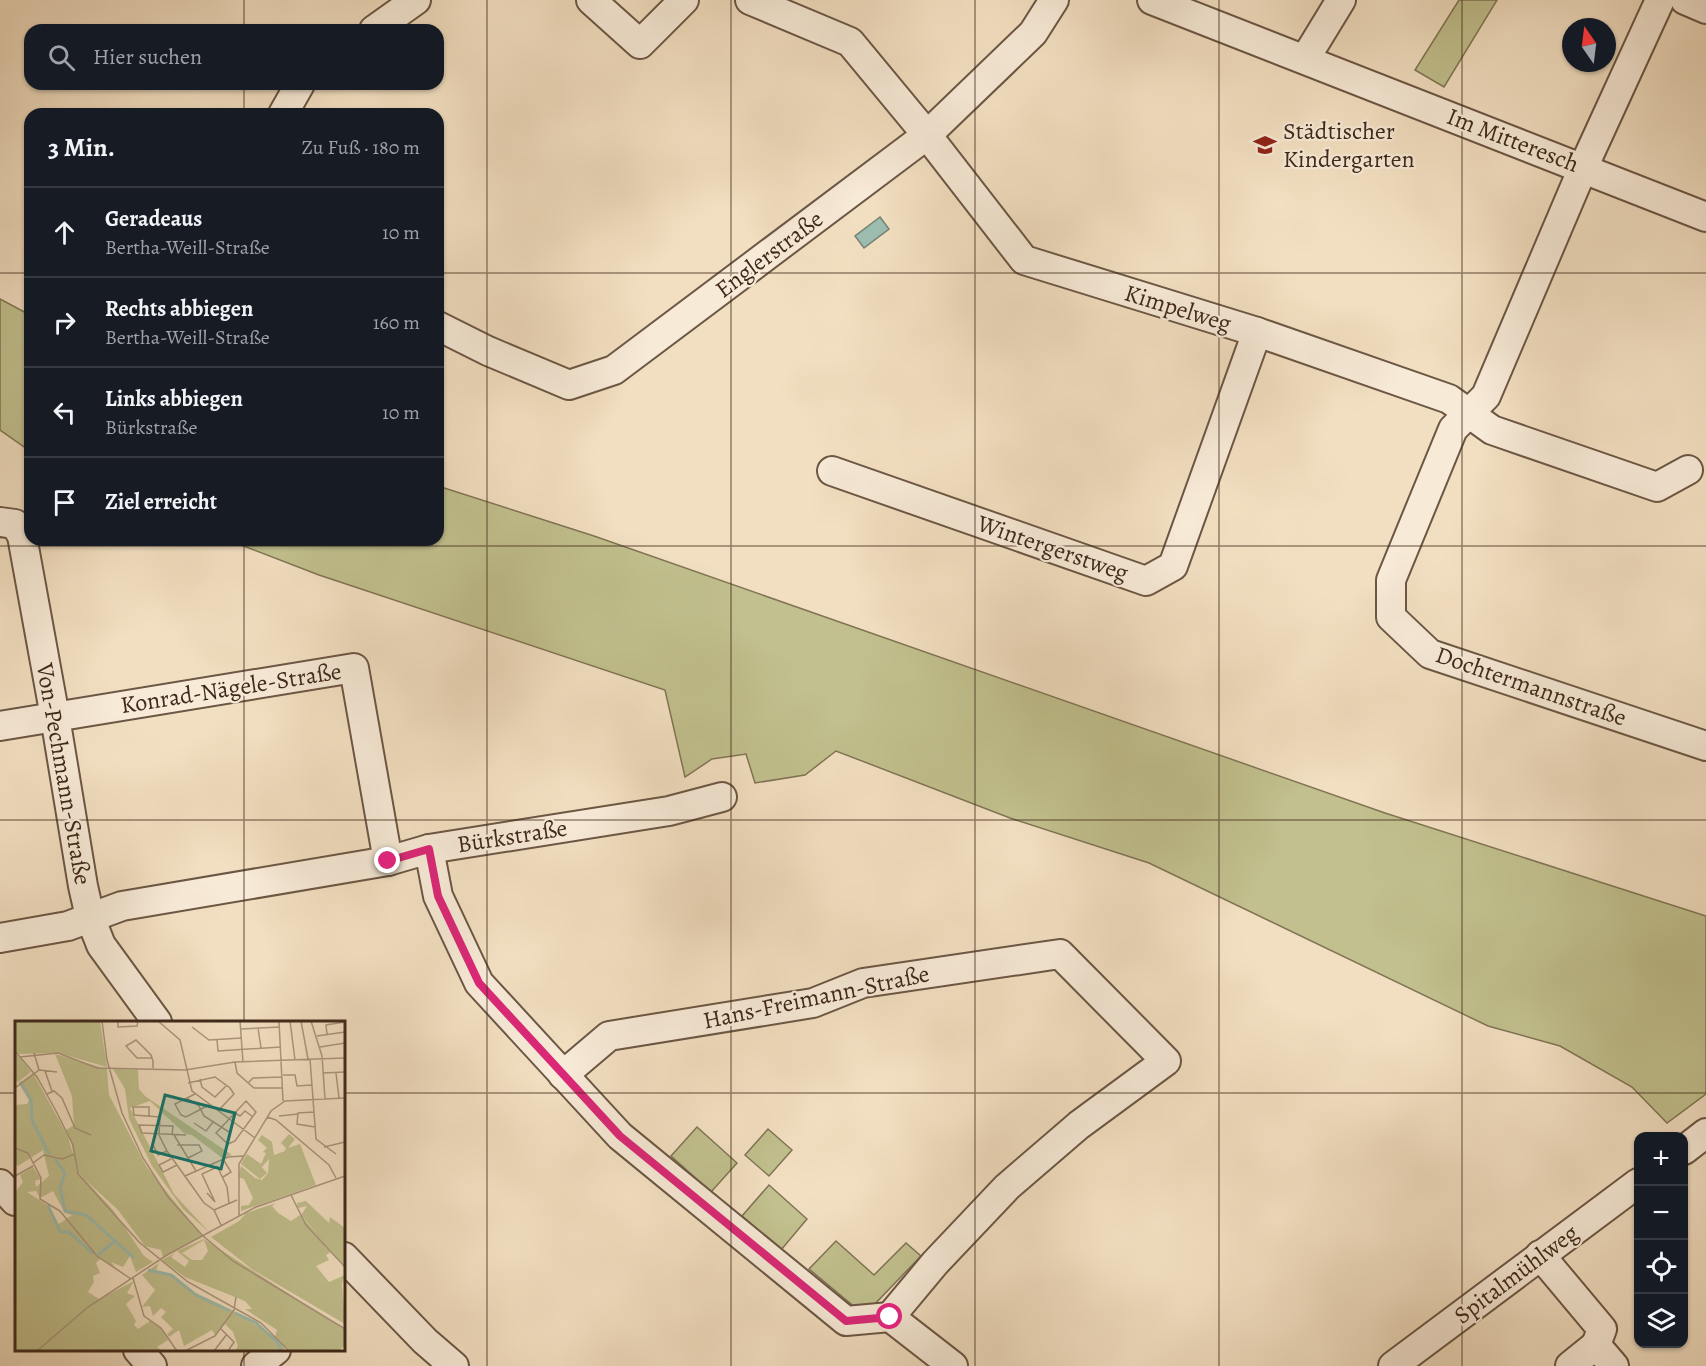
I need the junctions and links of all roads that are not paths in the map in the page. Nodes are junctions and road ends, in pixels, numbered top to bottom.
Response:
1 (416, 0) edge
2 (591, 0) edge
3 (684, 0) edge
4 (750, 0) edge
5 (1054, 0) edge
6 (1152, 0) edge
7 (1341, 0) edge
8 (1660, 0) edge
9 (1685, 0) edge
10 (1706, 9) edge
11 (382, 24) edge
12 (1305, 59) junction
13 (297, 90) edge
14 (286, 108) edge
15 (927, 135) junction
16 (1583, 168) junction
17 (1706, 217) edge
18 (444, 329) edge
19 (1257, 333) junction
20 (1468, 413) junction
21 (1688, 470) dead end
22 (832, 471) dead end
23 (0, 522) edge
24 (56, 717) junction
25 (0, 726) edge
26 (1706, 746) edge
27 (722, 796) dead end
28 (429, 849) junction
29 (388, 861) junction
30 (90, 917) junction
31 (0, 938) edge
32 (156, 1021) edge
33 (563, 1075) junction
34 (1634, 1186) edge
35 (1540, 1255) junction
36 (345, 1260) edge
37 (353, 1286) edge
38 (890, 1317) junction
39 (1596, 1345) junction
40 (139, 1351) edge
41 (275, 1351) edge
42 (152, 1366) edge
43 (256, 1366) edge
44 (454, 1366) edge
45 (953, 1366) edge
46 (1393, 1366) edge
47 (1570, 1366) edge
48 (1614, 1366) edge

1 - 11 street
2 - 3 street
4 - 15 street, Kimpelweg
5 - 15 street, Englerstraße
6 - 12 street, Im Mitteresch
7 - 12 street
8 - 16 street, Dochtermannstraße
9 - 10 street
12 - 16 street, Im Mitteresch
13 - 14 street
15 - 18 street, Englerstraße
15 - 19 street, Kimpelweg
16 - 17 street, Im Mitteresch
16 - 20 street, Dochtermannstraße
19 - 20 street, Kimpelweg
19 - 22 street, Wintergerstweg
20 - 21 street, Kimpelweg
20 - 26 street, Dochtermannstraße
23 - 24 street, Von-Pechmann-Straße
24 - 25 street
24 - 29 street, Konrad-Nägele-Straße
24 - 30 street, Von-Pechmann-Straße
27 - 28 street, Bürkstraße
28 - 29 street, Bürkstraße
28 - 33 street
29 - 30 street, Bürkstraße
30 - 31 street, Bürkstraße
30 - 32 street, Von-Pechmann-Straße
33 - 38 street
33 - 38 street, Hans-Freimann-Straße
34 - 35 street, Spitalmühlweg
35 - 39 street
35 - 46 street, Spitalmühlweg
36 - 37 street
37 - 44 street
38 - 45 street
39 - 47 street
39 - 48 street
40 - 42 street
41 - 43 street

